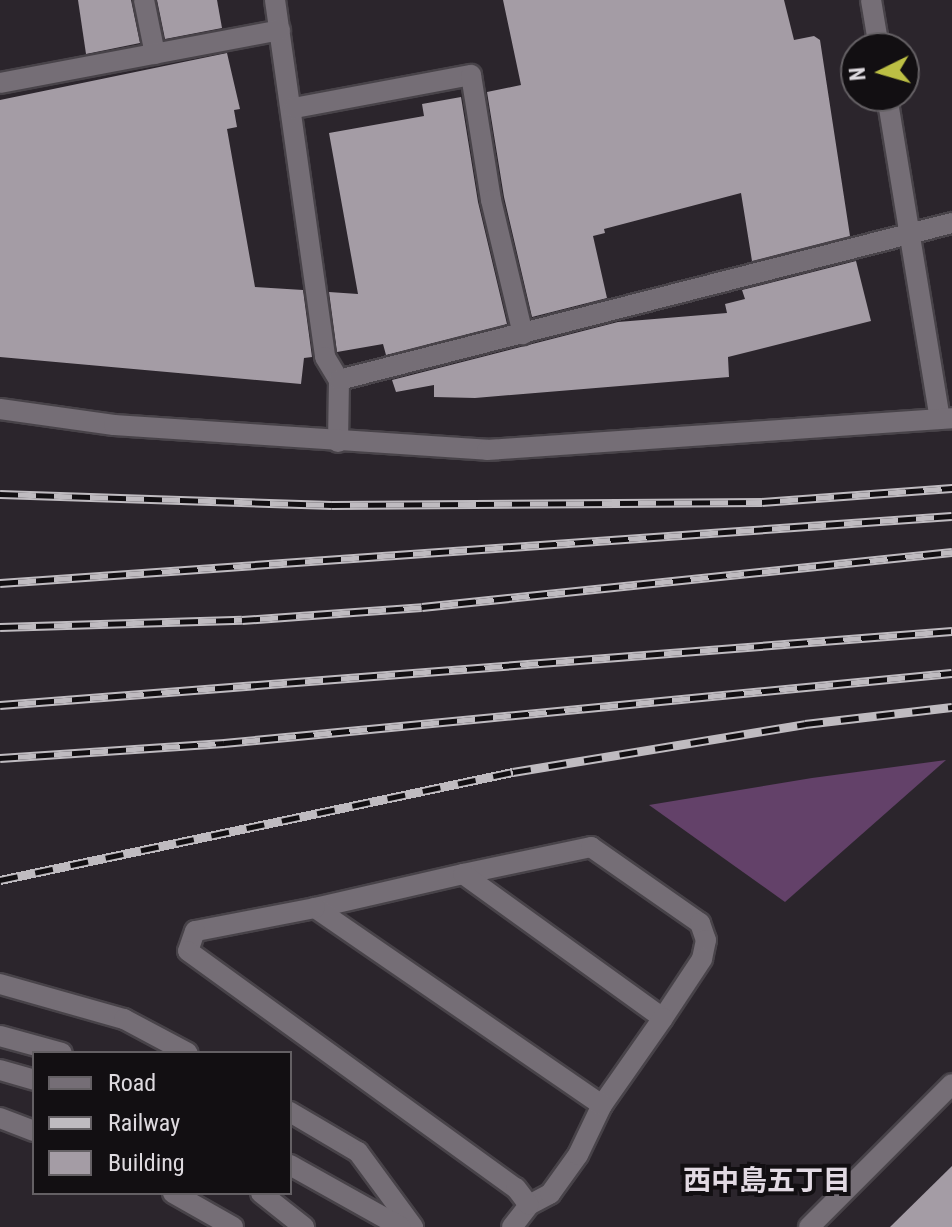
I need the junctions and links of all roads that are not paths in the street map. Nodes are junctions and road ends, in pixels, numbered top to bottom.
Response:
1 (144, 0) edge
2 (275, 0) edge
3 (871, 0) edge
4 (280, 30) junction
5 (876, 32) edge
6 (155, 54) junction
7 (0, 83) edge
8 (294, 108) junction
9 (890, 112) edge
10 (952, 223) edge
11 (909, 234) junction
12 (523, 334) junction
13 (339, 380) junction
14 (0, 409) edge
15 (946, 419) edge
16 (338, 442) junction
17 (463, 874) junction
18 (315, 908) junction
19 (0, 984) edge
20 (663, 1018) junction
21 (0, 1036) edge
22 (55, 1051) edge
23 (184, 1051) edge
24 (0, 1070) edge
25 (32, 1079) edge
26 (952, 1084) edge
27 (602, 1105) junction
28 (292, 1113) edge
29 (0, 1118) edge
30 (32, 1130) edge
31 (292, 1166) edge
32 (177, 1195) edge
33 (264, 1195) edge
34 (529, 1205) junction
35 (233, 1227) edge
36 (304, 1227) edge
37 (401, 1227) edge
38 (413, 1227) edge
39 (512, 1227) edge
40 (809, 1227) edge

1 - 6 street
2 - 4 street
3 - 5 street
4 - 6 street
4 - 8 street
6 - 7 street
8 - 12 street
8 - 13 street
9 - 11 street
10 - 11 street
11 - 12 street
11 - 15 street
12 - 13 street
13 - 16 street
14 - 16 street
15 - 16 street
17 - 18 street
17 - 20 street
17 - 20 street
18 - 27 street
18 - 34 street
19 - 23 street
20 - 27 street
21 - 22 street
24 - 25 street
26 - 40 street
27 - 34 street
28 - 38 street
29 - 30 street
31 - 37 street
32 - 35 street
33 - 36 street
34 - 39 street

